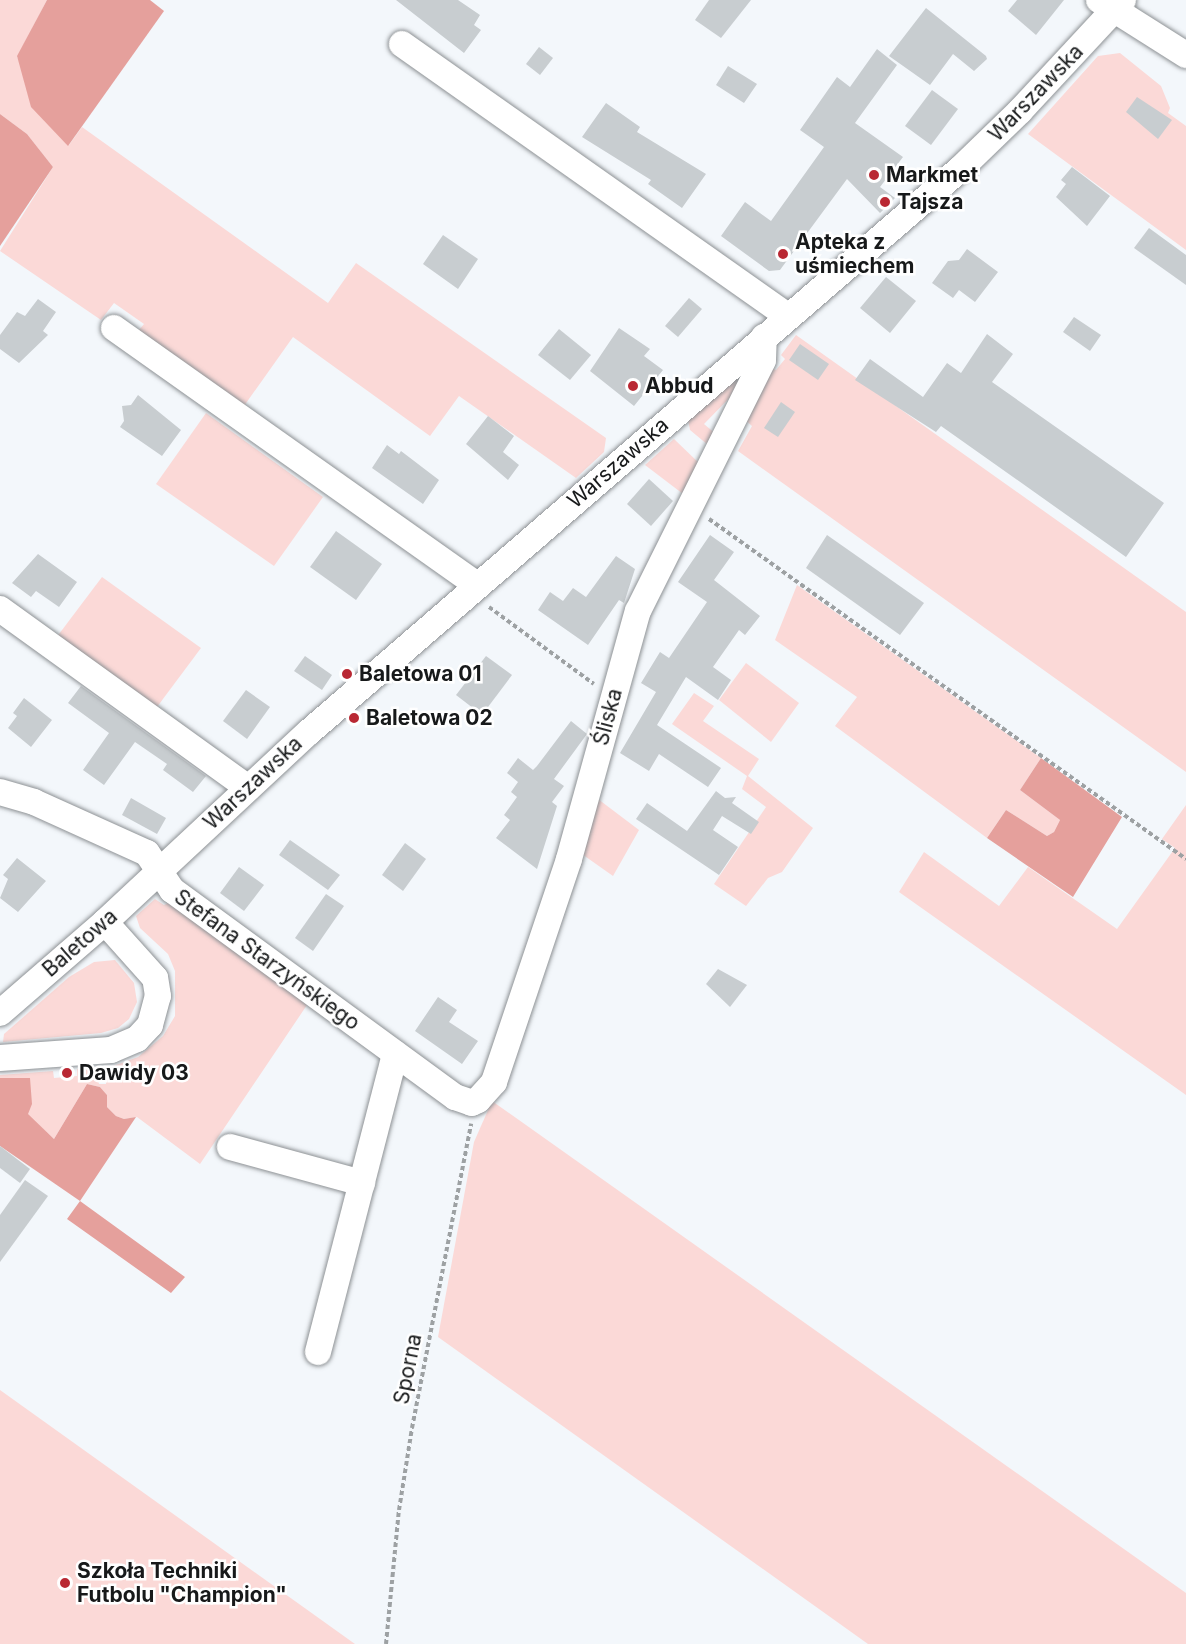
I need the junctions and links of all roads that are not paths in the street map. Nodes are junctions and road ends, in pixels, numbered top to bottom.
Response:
1 (1112, 3) edge
2 (402, 44) dead end
3 (1186, 55) edge
4 (788, 316) junction
5 (114, 328) dead end
6 (764, 337) junction
7 (473, 589) junction
8 (0, 609) edge
9 (248, 788) junction
10 (0, 792) edge
11 (159, 870) junction
12 (105, 922) junction
13 (0, 1013) edge
14 (395, 1054) junction
15 (0, 1058) edge
16 (472, 1103) joint
17 (230, 1147) dead end
18 (362, 1183) junction
19 (318, 1352) dead end

1 - 3 street
1 - 4 street, Warszawska
2 - 4 street
4 - 6 street, Warszawska
5 - 7 street
6 - 7 street, Warszawska
6 - 16 street, Śliska
7 - 9 street, Warszawska
8 - 9 street
9 - 11 street, Warszawska
10 - 11 street, Stefana Starzyńskiego
11 - 12 street, Baletowa
11 - 14 street, Stefana Starzyńskiego
12 - 13 street, Baletowa
12 - 15 street
14 - 16 street, Stefana Starzyńskiego
14 - 18 street
17 - 18 street
18 - 19 street

